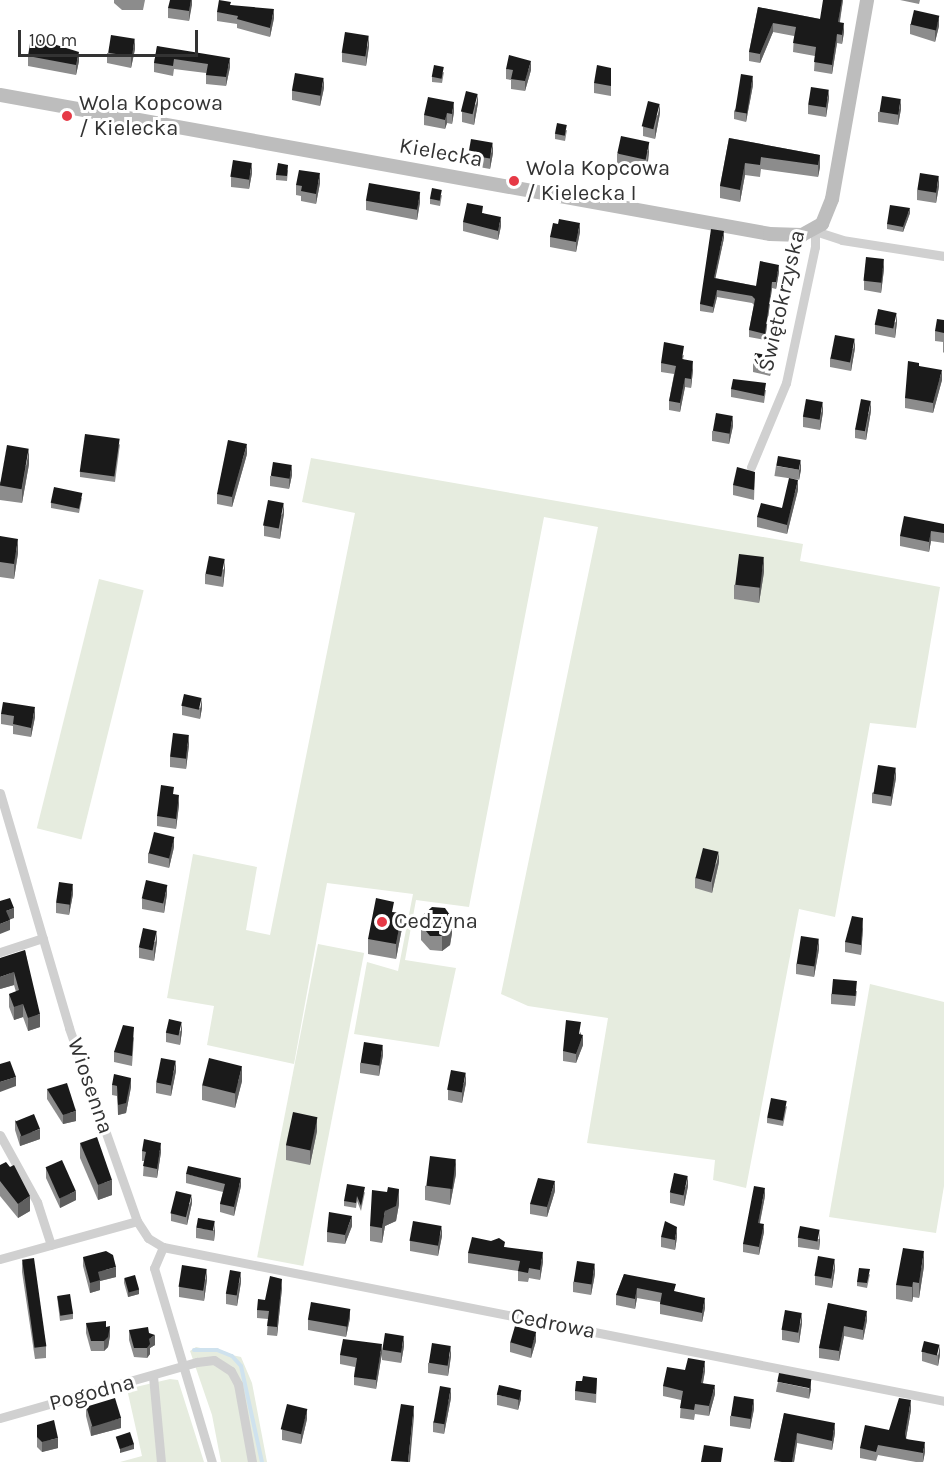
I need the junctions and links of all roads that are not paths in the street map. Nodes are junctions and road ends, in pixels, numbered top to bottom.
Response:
1 (867, 0) edge
2 (0, 95) edge
3 (815, 231) junction
4 (944, 256) edge
5 (752, 467) dead end
6 (0, 793) edge
7 (42, 938) junction
8 (0, 952) edge
9 (0, 1135) edge
10 (137, 1221) junction
11 (51, 1245) junction
12 (163, 1247) junction
13 (0, 1259) edge
14 (183, 1367) junction
15 (153, 1376) junction
16 (944, 1401) edge
17 (0, 1418) edge
18 (161, 1462) edge
19 (212, 1462) edge
20 (252, 1462) edge

1 - 3 street, Świętokrzyska
2 - 3 street, Kielecka
3 - 4 street, Kielecka
3 - 5 street, Świętokrzyska
6 - 7 street, Wiosenna
7 - 8 street
7 - 10 street, Wiosenna
9 - 11 street
10 - 11 street
10 - 12 street, Wiosenna
11 - 13 street
12 - 14 street
12 - 16 street, Cedrowa
14 - 15 street, Pogodna
14 - 19 street
14 - 20 street, Pogodna
15 - 17 street, Pogodna
15 - 18 street

